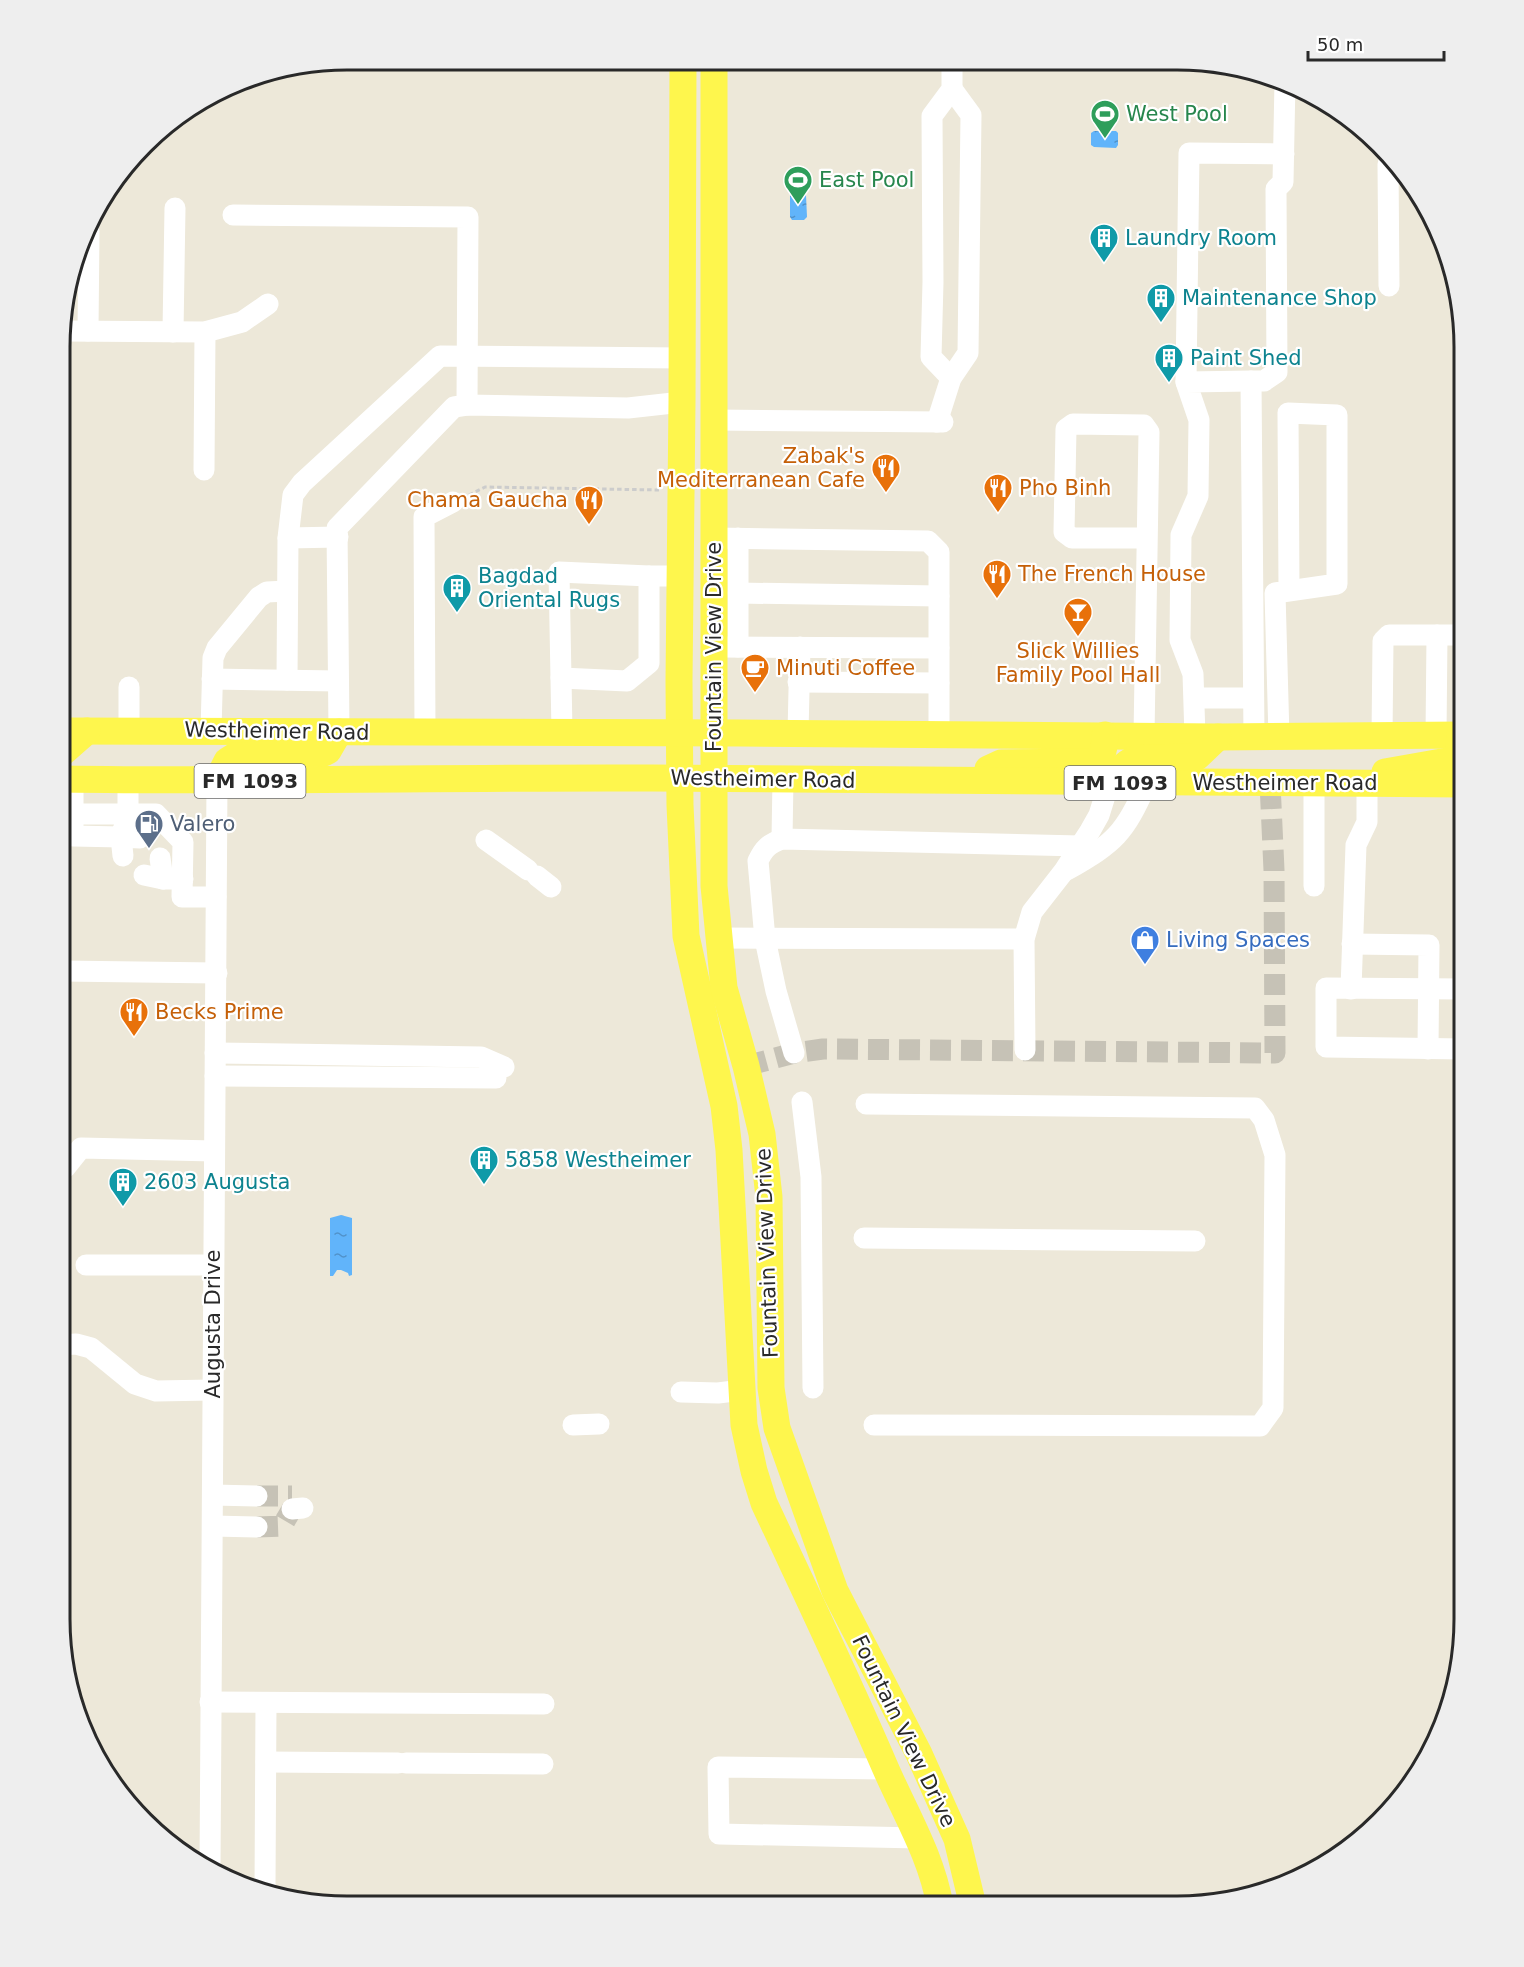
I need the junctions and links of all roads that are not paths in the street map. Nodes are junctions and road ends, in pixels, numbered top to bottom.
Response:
1 (683, 70) edge
2 (714, 70) edge
3 (952, 70) edge
4 (952, 89) junction
5 (1285, 93) edge
6 (1284, 154) junction
7 (1388, 169) edge
8 (175, 208) dead end
9 (234, 215) dead end
10 (89, 249) edge
11 (1389, 286) dead end
12 (268, 304) dead end
13 (71, 331) edge
14 (88, 331) junction
15 (173, 332) junction
16 (205, 332) junction
17 (467, 357) junction
18 (682, 358) junction
19 (951, 378) junction
20 (1251, 381) junction
21 (1186, 382) junction
22 (682, 402) junction
23 (467, 405) junction
24 (714, 411) junction
25 (204, 470) dead end
26 (453, 502) road end
27 (338, 537) junction
28 (288, 538) junction
29 (726, 538) junction
30 (1147, 538) junction
31 (649, 576) junction
32 (681, 576) junction
33 (287, 591) junction
34 (1290, 591) junction
35 (738, 593) junction
36 (939, 596) junction
37 (1437, 635) junction
38 (1454, 635) edge
39 (726, 647) junction
40 (800, 647) junction
41 (939, 648) junction
42 (561, 678) junction
43 (212, 679) junction
44 (287, 680) junction
45 (338, 681) junction
46 (798, 682) junction
47 (939, 683) junction
48 (129, 687) dead end
49 (1195, 698) junction
50 (1253, 698) junction
51 (129, 730) junction
52 (211, 730) junction
53 (74, 731) edge
54 (339, 732) junction
55 (425, 732) junction
56 (562, 732) junction
57 (679, 732) junction
58 (714, 732) junction
59 (798, 733) junction
60 (939, 735) junction
61 (1105, 735) junction
62 (1453, 735) edge
63 (1144, 736) junction
64 (1382, 736) junction
65 (1206, 737) junction
66 (1266, 737) junction
67 (1454, 759) edge
68 (680, 778) junction
69 (714, 778) junction
70 (71, 779) edge
71 (783, 779) junction
72 (128, 780) junction
73 (217, 781) junction
74 (960, 781) junction
75 (1109, 783) junction
76 (1147, 783) junction
77 (1321, 784) junction
78 (1367, 784) junction
79 (1454, 784) edge
80 (71, 802) edge
81 (73, 814) junction
82 (128, 814) junction
83 (782, 839) junction
84 (486, 840) dead end
85 (1080, 846) junction
86 (1064, 871) junction
87 (539, 878) dead end
88 (1314, 886) dead end
89 (216, 897) junction
90 (719, 938) junction
91 (765, 939) junction
92 (1024, 939) junction
93 (1352, 944) junction
94 (71, 971) edge
95 (217, 973) junction
96 (1351, 988) junction
97 (1429, 989) junction
98 (1454, 989) edge
99 (1428, 1049) junction
100 (1454, 1049) edge
101 (1024, 1050) dead end
102 (215, 1053) junction
103 (794, 1053) dead end
104 (746, 1066) junction
105 (716, 1072) junction
106 (215, 1076) junction
107 (755, 1101) junction
108 (802, 1102) dead end
109 (866, 1104) dead end
110 (724, 1106) junction
111 (214, 1151) junction
112 (71, 1160) edge
113 (864, 1238) dead end
114 (1195, 1241) dead end
115 (86, 1265) dead end
116 (213, 1265) junction
117 (71, 1344) edge
118 (771, 1388) junction
119 (813, 1388) dead end
120 (212, 1390) junction
121 (742, 1390) junction
122 (681, 1392) dead end
123 (599, 1424) dead end
124 (573, 1425) dead end
125 (874, 1425) dead end
126 (213, 1495) junction
127 (257, 1496) tunnel mouth
128 (213, 1526) junction
129 (257, 1527) tunnel mouth
130 (210, 1702) junction
131 (266, 1702) junction
132 (544, 1704) dead end
133 (919, 1754) junction
134 (266, 1762) junction
135 (543, 1764) dead end
136 (886, 1769) junction
137 (919, 1838) junction
138 (210, 1860) edge
139 (265, 1884) edge
140 (939, 1896) edge
141 (971, 1896) edge

1 - 18 main road, Fountain View Drive
2 - 24 main road, Fountain View Drive
3 - 4 street
4 - 19 street
4 - 19 street
5 - 6 street
6 - 20 street
6 - 21 street
7 - 11 street
8 - 15 street
9 - 17 street
10 - 14 street
12 - 16 street
13 - 14 street
14 - 15 street
15 - 16 street
16 - 25 street
17 - 18 street
17 - 23 street
17 - 28 street
18 - 22 main road, Fountain View Drive
19 - 24 street
20 - 21 street
20 - 50 street
21 - 49 street
22 - 23 street
22 - 24 main road
22 - 32 main road, Fountain View Drive
23 - 27 street
24 - 29 main road, Fountain View Drive
26 - 55 street
27 - 28 street
27 - 45 street
28 - 33 street
29 - 35 street
29 - 36 street
29 - 39 main road, Fountain View Drive
30 - 30 street
30 - 63 street
31 - 32 street
31 - 42 street
31 - 42 street
32 - 57 main road, Fountain View Drive
33 - 43 street
33 - 44 street
34 - 34 street
34 - 66 street
35 - 36 street
35 - 39 street
36 - 41 street
37 - 38 street
37 - 62 street
37 - 64 street
39 - 40 street
39 - 58 main road, Fountain View Drive
40 - 41 street
40 - 46 street
41 - 47 street
42 - 56 street
43 - 44 street
43 - 52 street
44 - 45 street
45 - 54 street
46 - 47 street
46 - 59 street
47 - 60 street
48 - 51 street
49 - 50 street
49 - 65 street
50 - 66 street
51 - 52 main road, Westheimer Road / FM 1093
51 - 53 main road, Westheimer Road / FM 1093
52 - 54 main road, Westheimer Road / FM 1093
54 - 55 main road, Westheimer Road / FM 1093
54 - 73 main road
55 - 56 main road, Westheimer Road / FM 1093
56 - 57 main road, Westheimer Road / FM 1093
57 - 58 main road, Westheimer Road / FM 1093
57 - 68 main road, Fountain View Drive
58 - 59 main road, Westheimer Road / FM 1093
58 - 69 main road, Fountain View Drive
59 - 60 main road, Westheimer Road / FM 1093
60 - 61 main road, Westheimer Road / FM 1093
61 - 63 main road, Westheimer Road / FM 1093
61 - 74 main road
62 - 64 main road, Westheimer Road / FM 1093
63 - 65 main road, Westheimer Road / FM 1093
64 - 66 main road, Westheimer Road / FM 1093
65 - 66 main road, Westheimer Road / FM 1093
65 - 75 main road
67 - 77 main road
68 - 69 main road, Westheimer Road / FM 1093
68 - 73 main road, Westheimer Road / FM 1093
68 - 105 main road, Fountain View Drive
69 - 71 main road, Westheimer Road / FM 1093
69 - 90 main road, Fountain View Drive
70 - 72 main road, Westheimer Road / FM 1093
71 - 74 main road, Westheimer Road / FM 1093
71 - 83 street
72 - 73 main road, Westheimer Road / FM 1093
72 - 82 street
73 - 89 street, Augusta Drive
74 - 75 main road, Westheimer Road / FM 1093
75 - 76 main road, Westheimer Road / FM 1093
75 - 85 street
76 - 77 main road, Westheimer Road / FM 1093
76 - 86 street
77 - 78 main road, Westheimer Road / FM 1093
77 - 88 street
78 - 79 main road, Westheimer Road / FM 1093
78 - 93 street
80 - 81 street
81 - 82 street
81 - 82 street
82 - 89 street
83 - 85 street
83 - 91 street
84 - 87 street
85 - 86 street
86 - 92 street
89 - 95 street, Augusta Drive
90 - 91 street
90 - 104 main road, Fountain View Drive
91 - 92 street
91 - 103 street
92 - 101 street
93 - 96 street
93 - 97 street
94 - 95 street
95 - 102 street, Augusta Drive
96 - 97 street
96 - 99 street
97 - 98 street
97 - 99 street
99 - 100 street
102 - 106 street, Augusta Drive
102 - 106 street
104 - 105 main road
104 - 107 main road, Fountain View Drive
105 - 110 main road, Fountain View Drive
106 - 111 street, Augusta Drive
107 - 110 main road
107 - 118 main road, Fountain View Drive
108 - 119 street
109 - 125 street
110 - 121 main road, Fountain View Drive
111 - 112 street
111 - 116 street, Augusta Drive
113 - 114 street
115 - 116 street
116 - 120 street, Augusta Drive
117 - 120 street
118 - 121 main road
118 - 133 main road, Fountain View Drive
120 - 126 street, Augusta Drive
121 - 122 street
121 - 136 main road, Fountain View Drive
123 - 124 street
126 - 127 street
126 - 128 street, Augusta Drive
128 - 129 street
128 - 130 street, Augusta Drive
130 - 131 street
130 - 138 street, Augusta Drive
131 - 132 street
131 - 134 street
133 - 136 main road
133 - 141 main road, Fountain View Drive
134 - 135 street
134 - 139 street
136 - 137 main road, Fountain View Drive
136 - 137 street
137 - 140 main road, Fountain View Drive

